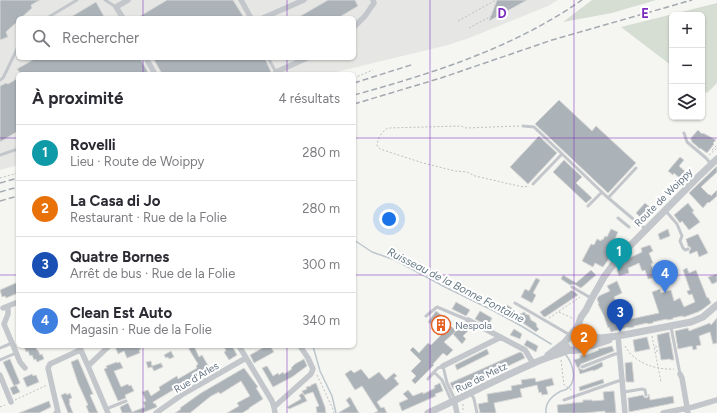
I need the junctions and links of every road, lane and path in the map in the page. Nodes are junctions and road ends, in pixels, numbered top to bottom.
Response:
1 (66, 0) edge
2 (77, 0) edge
3 (105, 0) edge
4 (128, 0) edge
5 (241, 0) edge
6 (304, 0) edge
7 (373, 0) edge
8 (496, 0) edge
9 (521, 0) edge
10 (70, 5) junction
11 (116, 7) junction
12 (51, 16) edge
13 (122, 16) edge
14 (250, 16) edge
15 (268, 16) edge
16 (458, 21) dead end
17 (356, 25) edge
18 (469, 28) dead end
19 (16, 51) edge
20 (147, 60) edge
21 (269, 60) edge
22 (303, 60) edge
23 (373, 70) dead end
24 (154, 72) edge
25 (275, 72) edge
26 (277, 72) edge
27 (356, 77) edge
28 (0, 80) edge
29 (523, 126) joint
30 (684, 133) dead end
31 (717, 145) edge
32 (717, 148) edge
33 (16, 150) edge
34 (712, 150) dead end
35 (562, 154) junction
36 (0, 155) edge
37 (706, 158) junction
38 (714, 162) edge
39 (636, 168) dead end
40 (16, 174) edge
41 (0, 178) edge
42 (533, 184) joint
43 (602, 192) junction
44 (608, 198) junction
45 (588, 206) dead end
46 (665, 210) junction
47 (618, 218) dead end
48 (632, 218) junction
49 (626, 224) junction
50 (629, 227) dead end
51 (646, 229) junction
52 (688, 249) dead end
53 (572, 287) dead end
54 (584, 294) junction
55 (591, 298) junction
56 (16, 303) edge
57 (515, 303) dead end
58 (717, 305) edge
59 (586, 310) junction
60 (558, 312) junction
61 (426, 316) dead end
62 (468, 320) joint
63 (580, 321) junction
64 (547, 322) junction
65 (670, 326) junction
66 (651, 330) junction
67 (583, 332) junction
68 (570, 335) junction
69 (501, 337) junction
70 (618, 340) junction
71 (12, 343) junction
72 (564, 343) junction
73 (586, 346) junction
74 (659, 346) dead end
75 (654, 347) junction
76 (0, 348) edge
77 (80, 348) edge
78 (107, 348) edge
79 (240, 348) edge
80 (301, 348) edge
81 (569, 350) junction
82 (655, 351) junction
83 (659, 351) dead end
84 (16, 353) junction
85 (558, 354) junction
86 (620, 354) junction
87 (246, 358) junction
88 (543, 359) junction
89 (0, 360) edge
90 (533, 363) junction
91 (88, 366) junction
92 (443, 366) junction
93 (582, 367) dead end
94 (25, 368) dead end
95 (658, 368) junction
96 (313, 369) junction
97 (434, 372) junction
98 (679, 372) junction
99 (0, 375) edge
100 (428, 379) dead end
101 (623, 380) junction
102 (661, 382) dead end
103 (51, 383) junction
104 (570, 390) dead end
105 (624, 392) junction
106 (468, 394) junction
107 (646, 395) dead end
108 (564, 400) dead end
109 (717, 400) edge
110 (126, 401) dead end
111 (453, 401) junction
112 (11, 402) junction
113 (0, 407) edge
114 (274, 410) edge
115 (688, 410) edge
116 (107, 411) edge
117 (569, 412) edge
118 (574, 412) dead end
119 (56, 413) edge
120 (156, 413) edge
121 (334, 413) edge
122 (428, 413) edge
123 (457, 413) edge
124 (462, 413) edge
125 (477, 413) edge
126 (625, 413) edge
127 (663, 413) edge

1 - 10 lane
2 - 10 lane
3 - 11 lane
4 - 11 street
5 - 14 street
6 - 15 street
7 - 17 street
8 - 16 path
9 - 18 path
10 - 12 lane
11 - 13 street
19 - 28 lane
20 - 24 street
21 - 25 lane
22 - 26 street
23 - 27 path
29 - 35 lane
29 - 42 path
30 - 37 lane
31 - 34 path
32 - 37 path
33 - 36 lane
35 - 42 lane
35 - 43 lane
37 - 38 lane
38 - 46 street, Route de Woippy
39 - 44 lane
40 - 41 path
43 - 44 lane
43 - 45 lane
44 - 48 lane
46 - 51 street, Route de Woippy
46 - 52 lane
47 - 49 lane
48 - 49 lane
48 - 51 lane
49 - 50 lane
51 - 55 street, Route de Woippy
53 - 54 lane
54 - 55 lane
54 - 60 path
55 - 59 street, Route de Woippy
56 - 71 street
57 - 64 lane
58 - 65 street
59 - 63 street, Route de Woippy
59 - 67 street, Route de Woippy
60 - 63 path
60 - 64 path
61 - 62 lane
62 - 69 street
63 - 67 street, Route de Woippy
64 - 68 lane
65 - 66 street
65 - 98 lane
66 - 70 street
66 - 75 path
67 - 68 street
67 - 70 street
67 - 73 street
68 - 72 street
69 - 90 street
69 - 92 street
70 - 73 street
70 - 86 street
70 - 95 path
71 - 76 lane
71 - 84 street
72 - 81 street
72 - 88 street, Rue de Metz
73 - 81 street
74 - 75 path
75 - 82 path
77 - 91 street
77 - 103 street
78 - 91 street
79 - 87 street
80 - 96 street
81 - 85 street, Rue de Metz
82 - 83 path
82 - 95 path
84 - 89 lane
84 - 94 street
85 - 88 street, Rue de Metz
85 - 104 path
86 - 93 lane
86 - 101 street
87 - 114 street
87 - 120 street, Rue d'Arles
88 - 90 street, Rue de Metz
90 - 106 street, Rue de Metz
91 - 116 street
92 - 97 lane
92 - 111 lane
95 - 98 path
95 - 102 path
96 - 114 street
96 - 121 path
97 - 100 lane
97 - 111 lane
98 - 115 street
99 - 112 street
101 - 105 street
101 - 108 lane
103 - 112 path
103 - 119 street
105 - 107 lane
105 - 126 street
106 - 111 street, Rue de Metz
106 - 124 path
106 - 125 lane
109 - 115 street
110 - 116 lane
111 - 122 street, Rue de Metz
111 - 123 street
112 - 113 path
115 - 127 street
117 - 118 path

